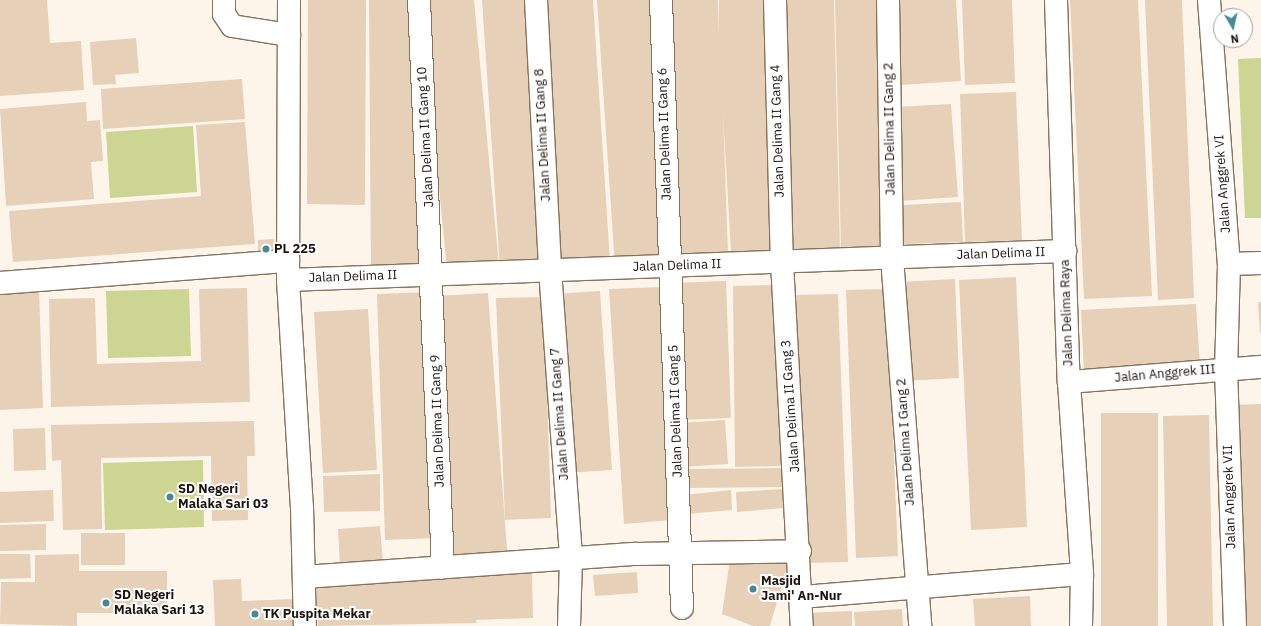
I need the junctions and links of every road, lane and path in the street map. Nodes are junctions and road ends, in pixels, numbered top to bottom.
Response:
1 (224, 0) edge
2 (289, 0) edge
3 (419, 0) edge
4 (536, 0) edge
5 (661, 0) edge
6 (775, 0) edge
7 (888, 0) edge
8 (1056, 0) edge
9 (1209, 0) edge
10 (289, 35) junction
11 (1065, 251) junction
12 (892, 258) junction
13 (782, 262) junction
14 (1261, 262) edge
15 (1229, 264) junction
16 (670, 267) junction
17 (288, 270) junction
18 (550, 270) junction
19 (433, 274) junction
20 (0, 283) edge
21 (1261, 367) edge
22 (1226, 369) junction
23 (1069, 382) junction
24 (800, 551) junction
25 (682, 554) junction
26 (571, 559) junction
27 (443, 567) junction
28 (1082, 574) junction
29 (304, 576) junction
30 (917, 588) junction
31 (802, 597) junction
32 (682, 608) dead end
33 (306, 626) edge
34 (569, 626) edge
35 (802, 626) edge
36 (920, 626) edge
37 (1081, 626) edge
38 (1235, 626) edge

1 - 10 street
2 - 10 street
3 - 19 street, Jalan Delima II Gang 10
4 - 18 street, Jalan Delima II Gang 8
5 - 16 street, Jalan Delima II Gang 6
6 - 13 street, Jalan Delima II Gang 4
7 - 12 street, Jalan Delima II Gang 2
8 - 11 street, Jalan Delima Raya
9 - 15 street, Jalan Anggrek VI
10 - 17 street
11 - 12 street, Jalan Delima II
11 - 23 street, Jalan Delima Raya
12 - 13 street, Jalan Delima II
12 - 30 street, Jalan Delima I Gang 2
13 - 16 street, Jalan Delima II
13 - 24 street, Jalan Delima II Gang 3
14 - 15 street
15 - 22 street, Jalan Anggrek VI
16 - 18 street, Jalan Delima II
16 - 25 street, Jalan Delima II Gang 5
17 - 19 street, Jalan Delima II
17 - 20 street, Jalan Delima II
17 - 29 street
18 - 19 street, Jalan Delima II
18 - 26 street, Jalan Delima II Gang 7
19 - 27 street, Jalan Delima II Gang 9
21 - 22 street, Jalan Anggrek III
22 - 23 street, Jalan Anggrek III
22 - 38 street, Jalan Anggrek VII
23 - 28 street, Jalan Delima Raya
24 - 25 street
24 - 31 street, Jalan Delima II Gang 3
25 - 26 street
25 - 32 street, Jalan Delima II Gang 5
26 - 27 street
26 - 34 street, Jalan Delima II Gang 7
27 - 29 street
28 - 30 street
28 - 37 street, Jalan Delima Raya
29 - 33 street
30 - 31 street
30 - 36 street, Jalan Delima I Gang 2
31 - 35 street, Jalan Delima II Gang 3

